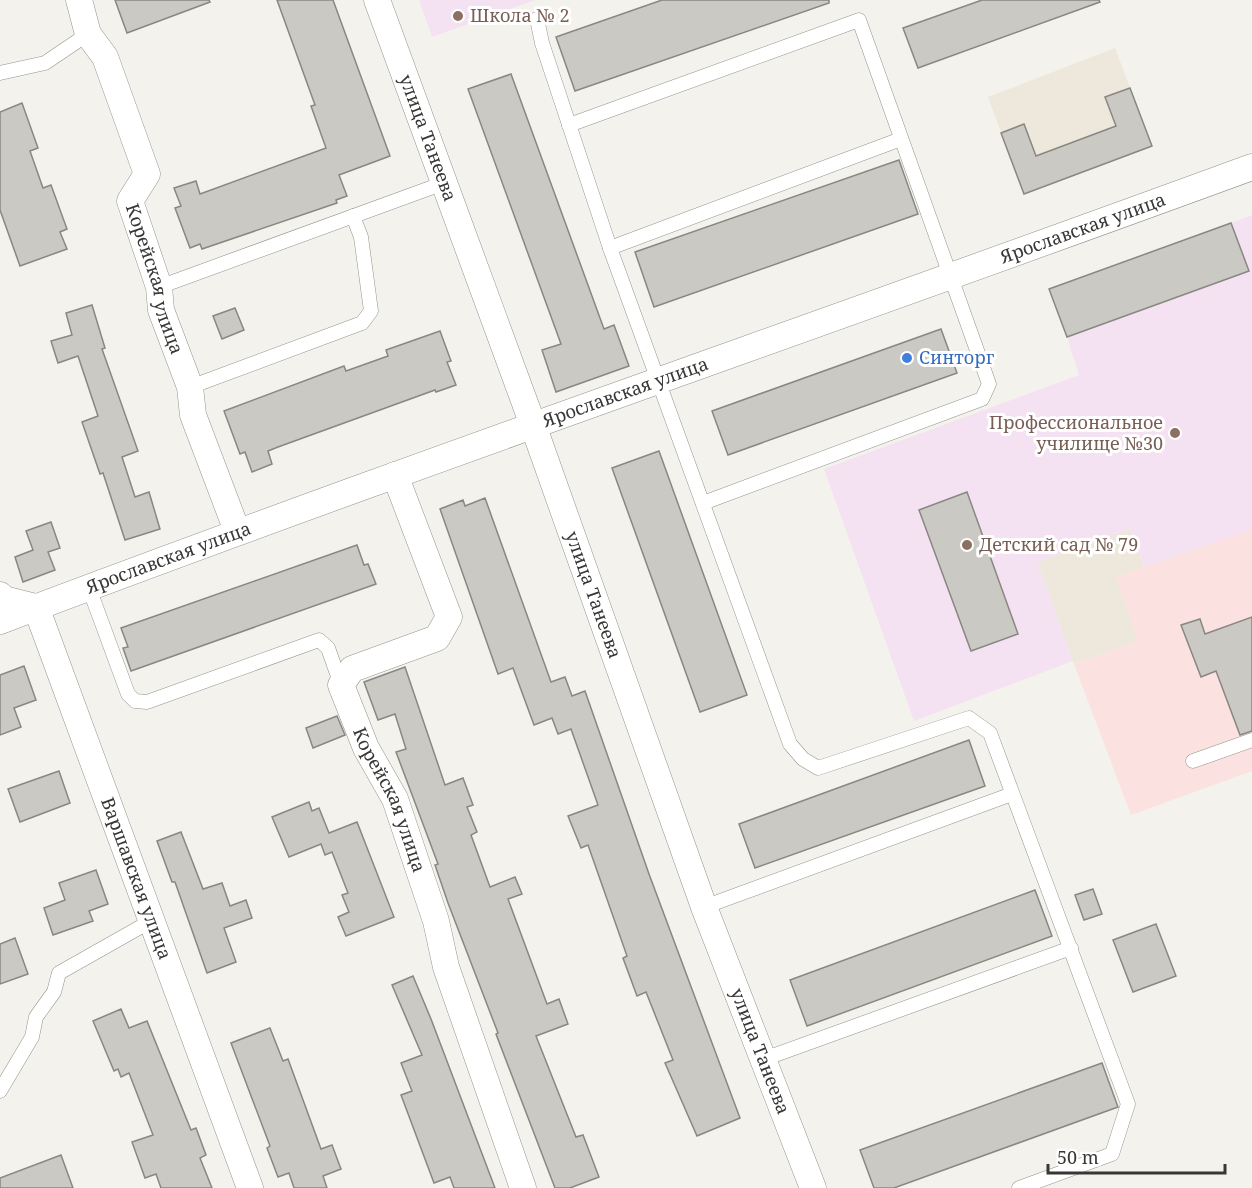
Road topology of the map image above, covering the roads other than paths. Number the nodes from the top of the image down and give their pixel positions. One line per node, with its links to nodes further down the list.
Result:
1 (79, 0): 4 (street, Корейская улица)
2 (377, 0): 9 (street, улица Танеева)
3 (537, 19): 6 (lane)
4 (88, 34): 5 (lane); 13 (street, Корейская улица)
5 (0, 73)
6 (568, 126): 7 (lane); 11 (lane)
7 (901, 139): 11 (lane); 12 (lane)
8 (1252, 167): 12 (street, Ярославская улица)
9 (444, 183): 10 (lane); 16 (street, улица Танеева)
10 (353, 216): 13 (lane); 15 (lane)
11 (610, 248): 14 (lane)
12 (952, 277): 14 (street, Ярославская улица); 18 (lane)
13 (159, 287): 15 (street, Корейская улица)
14 (658, 380): 16 (street, Ярославская улица); 18 (lane)
15 (190, 387): 19 (street, Корейская улица)
16 (533, 425): 17 (street, Ярославская улица); 28 (street, улица Танеева)
17 (395, 475): 19 (street, Ярославская улица); 24 (street)
18 (703, 503): 27 (lane)
19 (237, 531): 20 (street, Ярославская улица)
20 (89, 588): 22 (street, Ярославская улица); 24 (lane)
21 (0, 595): 22 (street)
22 (36, 607): 23 (street, Ярославская улица); 29 (street, Варшавская улица)
23 (0, 621)
24 (341, 685): 34 (street, Корейская улица)
25 (1252, 740): 26 (lane)
26 (1193, 761)
27 (1012, 794): 28 (lane); 30 (lane)
28 (704, 907): 31 (street, улица Танеева)
29 (151, 921): 32 (lane); 33 (street, Варшавская улица)
30 (1071, 948): 31 (lane); 36 (lane)
31 (764, 1059): 35 (street, улица Танеева)
32 (0, 1091)
33 (250, 1188)
34 (524, 1188)
35 (813, 1188)
36 (1019, 1188)

